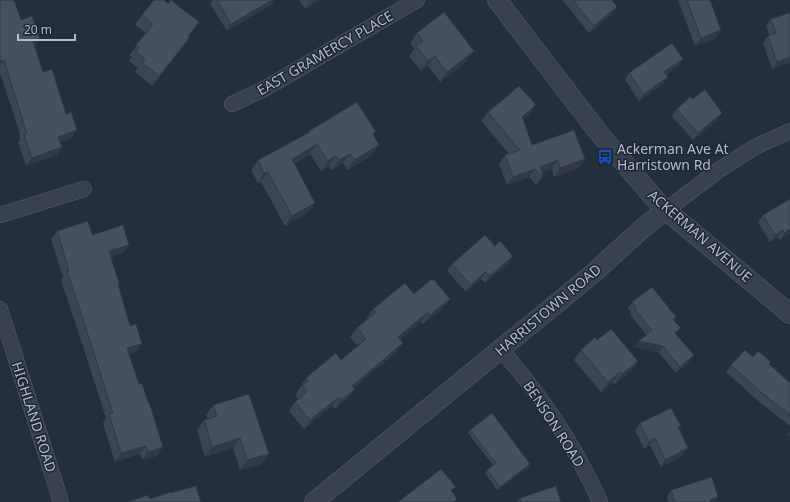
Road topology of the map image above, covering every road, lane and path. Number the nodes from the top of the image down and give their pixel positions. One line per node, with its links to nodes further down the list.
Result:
1 (417, 0): 3 (street, EAST GRAMERCY PLACE)
2 (498, 0): 6 (street, ACKERMAN AVENUE)
3 (232, 104)
4 (790, 131): 6 (street, HARRISTOWN ROAD)
5 (84, 188): 7 (street)
6 (666, 210): 9 (street, ACKERMAN AVENUE); 10 (street, HARRISTOWN ROAD)
7 (0, 215)
8 (0, 309): 11 (street, HIGHLAND ROAD)
9 (790, 314)
10 (501, 349): 12 (street, HARRISTOWN ROAD); 13 (street, BENSON ROAD)
11 (61, 502)
12 (314, 502)
13 (600, 502)

